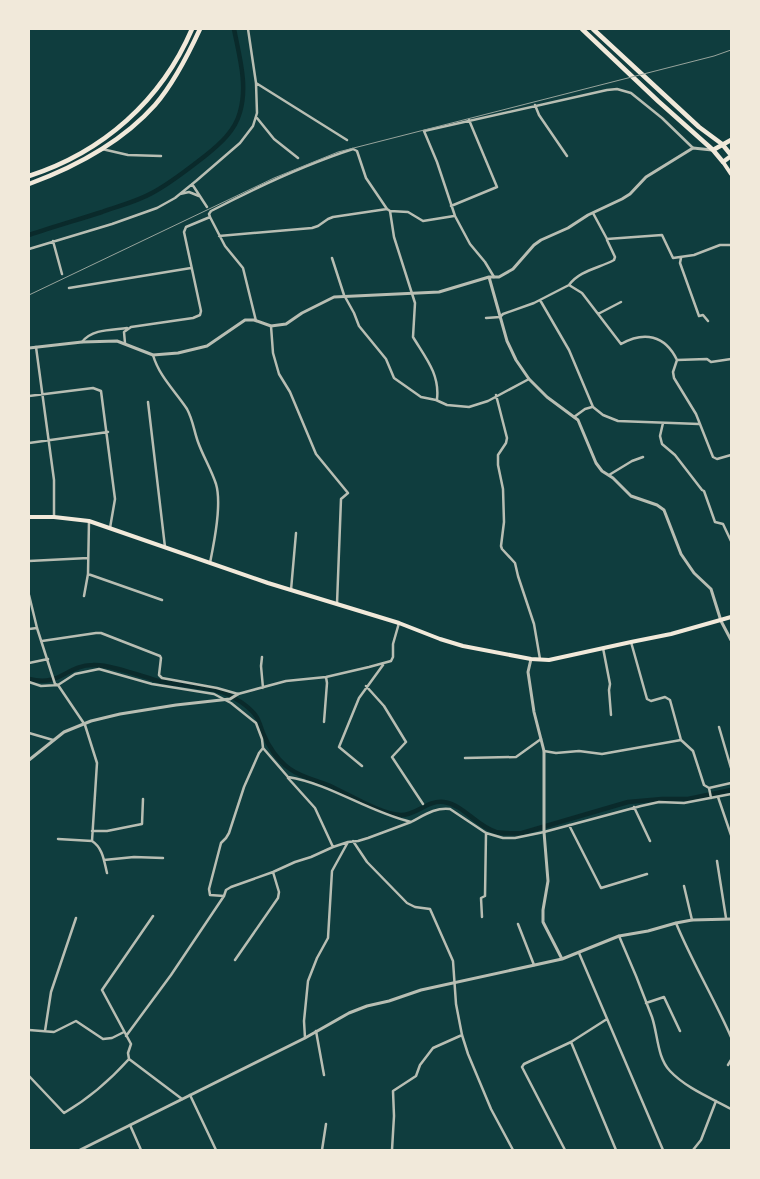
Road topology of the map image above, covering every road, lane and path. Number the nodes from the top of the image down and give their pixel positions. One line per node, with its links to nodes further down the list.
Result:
1 (192, 29): 22 (main road)
2 (200, 29): 13 (main road)
3 (248, 29): 6 (street)
4 (582, 29): 15 (main road)
5 (593, 29): 12 (main road)
6 (256, 83): 8 (street); 10 (street)
7 (535, 105): 9 (street); 14 (street); 17 (street)
8 (256, 117): 19 (street); 24 (street)
9 (468, 120): 27 (street); 27 (street)
10 (347, 140)
11 (731, 140): 12 (main road)
12 (722, 144): 15 (main road); 18 (main road)
13 (101, 148): 16 (street); 23 (main road)
14 (693, 148): 15 (street); 30 (street)
15 (713, 150): 20 (main road)
16 (161, 156)
17 (567, 156)
18 (731, 156): 20 (main road)
19 (298, 158)
20 (723, 162): 21 (main road)
21 (731, 174)
22 (29, 176)
23 (29, 184)
24 (192, 184): 25 (street); 26 (street)
25 (179, 194): 26 (street); 35 (street)
26 (200, 197): 28 (street)
27 (451, 206): 31 (street)
28 (207, 208)
29 (388, 210): 31 (street); 32 (street); 33 (street); 45 (street)
30 (594, 213): 34 (street); 42 (street)
31 (455, 216): 42 (street)
32 (210, 217): 33 (street); 40 (street)
33 (219, 236): 52 (street)
34 (607, 239): 39 (street); 43 (street)
35 (53, 241): 37 (street); 41 (street)
36 (731, 245): 39 (street)
37 (29, 249)
38 (332, 258): 46 (street)
39 (681, 258): 53 (street)
40 (191, 268): 44 (street); 55 (street)
41 (62, 274)
42 (491, 277): 45 (street); 50 (street)
43 (569, 285): 47 (street); 49 (street)
44 (69, 288)
45 (413, 294): 46 (street); 67 (street)
46 (344, 295): 54 (street); 67 (street)
47 (540, 300): 50 (street); 69 (street)
48 (621, 302): 49 (street)
49 (598, 314): 61 (street)
50 (500, 317): 51 (street); 63 (street)
51 (486, 318)
52 (256, 320): 54 (street); 60 (street)
53 (708, 321)
54 (271, 326): 94 (street)
55 (130, 327): 56 (street); 57 (street)
56 (82, 342): 57 (street); 58 (street)
57 (125, 343): 60 (street)
58 (36, 347): 59 (street); 64 (street)
59 (29, 348)
60 (153, 355): 88 (street)
61 (677, 360): 62 (street); 72 (street)
62 (731, 360)
63 (529, 379): 65 (street); 70 (street)
64 (42, 395): 66 (street); 73 (street); 74 (street)
65 (496, 395): 67 (street); 107 (street)
66 (29, 396)
67 (436, 400)
68 (148, 402): 85 (street)
69 (593, 407): 70 (street); 71 (street)
70 (574, 418): 78 (street)
71 (663, 423): 72 (street); 84 (street)
72 (699, 424): 76 (street)
73 (108, 432): 74 (street); 82 (street)
74 (48, 440): 75 (street); 80 (street)
75 (29, 443)
76 (731, 455)
77 (643, 457): 78 (street)
78 (608, 475): 96 (street)
79 (29, 517): 80 (main road)
80 (54, 517): 81 (main road)
81 (89, 521): 82 (main road); 86 (street)
82 (110, 528): 85 (main road)
83 (296, 533): 90 (street)
84 (731, 541)
85 (166, 548): 88 (main road)
86 (88, 558): 87 (street); 89 (street)
87 (29, 561)
88 (210, 563): 90 (main road)
89 (88, 574): 92 (street); 93 (street)
90 (290, 590): 94 (main road)
91 (29, 595): 98 (street)
92 (84, 596)
93 (162, 600)
94 (337, 604): 97 (main road)
95 (731, 617): 96 (main road)
96 (721, 621): 100 (street); 102 (main road)
97 (399, 624): 106 (main road); 109 (street)
98 (37, 628): 99 (street); 101 (street)
99 (29, 630)
100 (731, 640)
101 (42, 641): 105 (street); 115 (street)
102 (631, 642): 103 (main road); 124 (street)
103 (603, 648): 107 (main road); 117 (street)
104 (262, 657): 114 (street)
105 (48, 659): 108 (street); 112 (street)
106 (531, 659): 107 (main road); 122 (street)
107 (540, 660)
108 (29, 663)
109 (382, 664): 110 (street); 113 (street)
110 (326, 677): 114 (street); 118 (street)
111 (29, 682): 112 (street)
112 (57, 684): 116 (street); 119 (street)
113 (366, 686): 129 (street); 138 (street)
114 (263, 688): 115 (street)
115 (238, 694): 116 (street)
116 (225, 700): 119 (street); 125 (street)
117 (611, 715)
118 (324, 722)
119 (84, 725): 123 (street); 143 (street)
120 (719, 726): 130 (street)
121 (29, 734): 123 (street)
122 (541, 739): 126 (street); 127 (street)
123 (53, 740): 128 (street)
124 (681, 740): 126 (street); 133 (street)
125 (263, 748): 131 (street); 159 (street)
126 (544, 751): 142 (street)
127 (465, 758)
128 (29, 760)
129 (362, 766)
130 (731, 768)
131 (288, 777): 140 (street); 151 (street)
132 (731, 783): 133 (street)
133 (709, 788): 136 (street)
134 (731, 794): 135 (street)
135 (718, 797): 136 (street); 145 (street)
136 (711, 798): 139 (street)
137 (143, 799): 143 (street)
138 (424, 804)
139 (634, 807): 141 (street); 147 (street)
140 (411, 822): 144 (street); 149 (street)
141 (569, 825): 142 (street); 157 (street)
142 (544, 830): 144 (street); 170 (street)
143 (92, 831): 148 (street)
144 (486, 833): 161 (street)
145 (731, 835)
146 (58, 839): 148 (street)
147 (650, 840)
148 (92, 841): 153 (street)
149 (353, 841): 150 (street); 173 (street)
150 (348, 842): 151 (street); 184 (street)
151 (333, 847): 155 (street)
152 (163, 858): 153 (street)
153 (104, 860): 156 (street)
154 (717, 861): 163 (street)
155 (273, 872): 159 (street); 171 (street)
156 (107, 873)
157 (646, 874)
158 (684, 886): 165 (street)
159 (224, 896): 182 (street)
160 (153, 916): 180 (street)
161 (482, 917)
162 (76, 918): 178 (street)
163 (726, 918): 164 (street); 165 (street)
164 (731, 919)
165 (692, 920): 166 (street)
166 (676, 923): 168 (street); 183 (street)
167 (518, 924): 172 (street)
168 (619, 936): 169 (street); 174 (street)
169 (580, 953): 170 (street); 175 (street)
170 (562, 959): 172 (street)
171 (235, 960)
172 (534, 965): 173 (street)
173 (454, 982): 179 (street); 181 (street)
174 (646, 1003): 176 (street); 193 (street)
175 (607, 1019): 185 (street); 205 (street)
176 (680, 1030)
177 (29, 1031): 178 (street)
178 (45, 1031): 180 (street)
179 (316, 1031): 184 (street); 189 (street)
180 (124, 1032): 182 (street)
181 (462, 1035): 201 (street); 202 (street)
182 (126, 1036): 186 (street)
183 (731, 1037)
184 (305, 1038): 191 (street)
185 (571, 1042): 203 (street); 204 (street)
186 (129, 1059): 190 (street); 192 (street)
187 (731, 1060): 188 (street)
188 (728, 1065)
189 (324, 1075)
190 (29, 1076)
191 (190, 1095): 192 (street); 199 (street)
192 (182, 1099): 196 (street)
193 (716, 1101): 194 (street); 206 (street)
194 (731, 1109)
195 (326, 1124): 200 (street)
196 (130, 1125): 197 (street); 198 (street)
197 (80, 1150)
198 (141, 1150)
199 (216, 1150)
200 (322, 1150)
201 (392, 1150)
202 (513, 1150)
203 (566, 1150)
204 (616, 1150)
205 (663, 1150)
206 (693, 1150)

